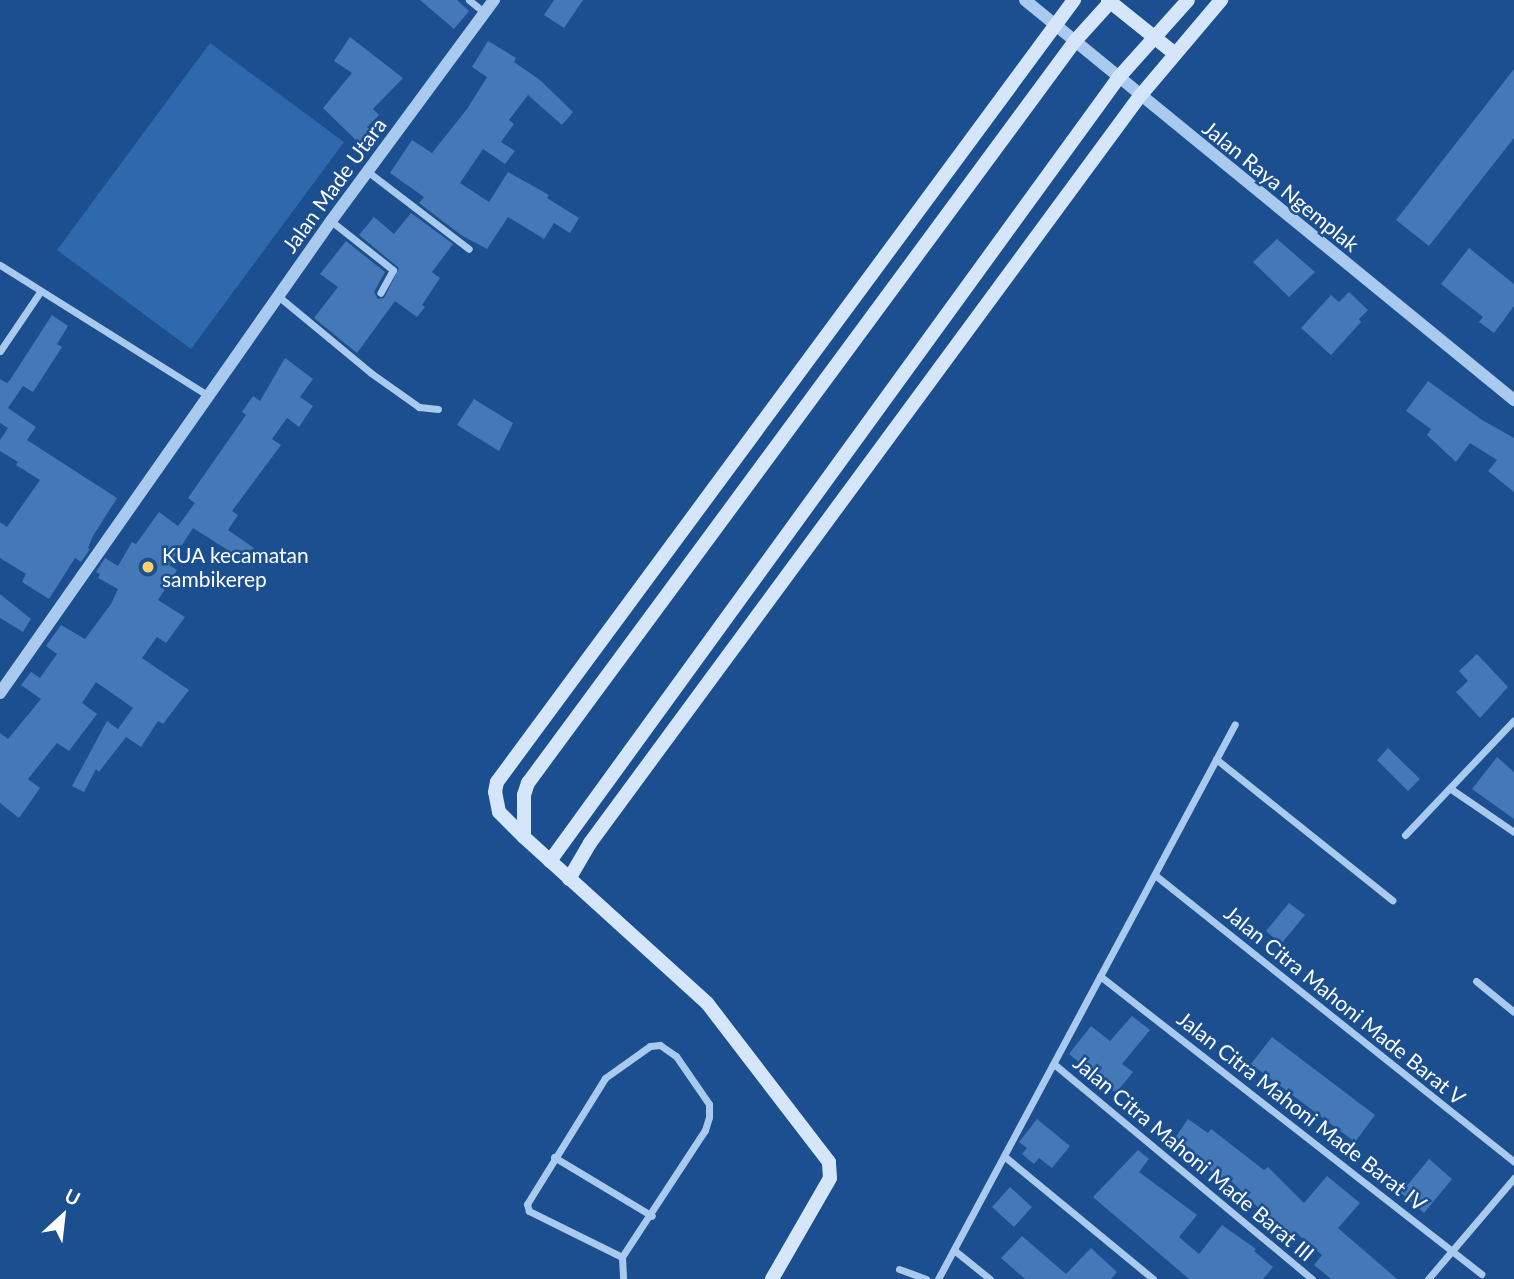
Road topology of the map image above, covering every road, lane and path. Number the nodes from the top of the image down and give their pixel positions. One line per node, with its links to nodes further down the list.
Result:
1 (469, 0): 8 (street)
2 (494, 0): 8 (street, Jalan Made Utara)
3 (1025, 0): 9 (street, Jalan Raya Ngemplak)
4 (1074, 0): 9 (main road)
5 (1188, 0): 10 (main road)
6 (1221, 0): 12 (main road)
7 (1110, 1): 10 (main road); 11 (main road)
8 (485, 13): 15 (street, Jalan Made Utara)
9 (1054, 24): 11 (street, Jalan Raya Ngemplak); 33 (main road)
10 (1153, 37): 12 (main road); 13 (main road)
11 (1075, 41): 13 (street, Jalan Raya Ngemplak); 33 (main road)
12 (1174, 53): 14 (main road)
13 (1119, 77): 14 (street, Jalan Raya Ngemplak); 34 (main road)
14 (1140, 96): 24 (street, Jalan Raya Ngemplak); 36 (main road)
15 (367, 171): 16 (street, Jalan Made Utara); 17 (street)
16 (331, 221): 20 (street); 21 (street, Jalan Made Utara)
17 (469, 248)
18 (0, 265): 19 (street)
19 (40, 292): 22 (street); 23 (street)
20 (380, 293)
21 (278, 296): 23 (street, Jalan Made Utara); 25 (street)
22 (0, 351)
23 (209, 396): 26 (street, Jalan Made Utara)
24 (1514, 400)
25 (438, 409)
26 (0, 692)
27 (1514, 720): 30 (street)
28 (1235, 724): 29 (street)
29 (1216, 759): 35 (street); 37 (street)
30 (1451, 789): 31 (street); 32 (street)
31 (1514, 832)
32 (1405, 835)
33 (524, 837): 34 (main road)
34 (550, 860): 36 (main road)
35 (1155, 875): 38 (street); 44 (street, Jalan Citra Mahoni Made Barat V)
36 (569, 879): 53 (main road)
37 (1392, 900)
38 (1100, 976): 41 (street); 48 (street, Jalan Citra Mahoni Made Barat IV)
39 (1476, 981): 40 (street)
40 (1514, 1012)
41 (1054, 1064): 42 (street); 58 (street, Jalan Citra Mahoni Made Barat III)
42 (1004, 1156): 47 (street); 57 (street)
43 (554, 1157): 46 (street); 46 (street); 49 (street)
44 (1514, 1162)
45 (1514, 1178): 48 (street)
46 (652, 1216): 49 (street)
47 (954, 1250): 55 (street); 56 (street)
48 (1452, 1251): 51 (street, Jalan Citra Mahoni Made Barat IV); 59 (street)
49 (622, 1257): 52 (street)
50 (899, 1269): 54 (street)
51 (1482, 1274)
52 (623, 1279)
53 (772, 1279)
54 (926, 1279)
55 (938, 1279)
56 (989, 1279)
57 (1153, 1279)
58 (1312, 1279)
59 (1428, 1279)

